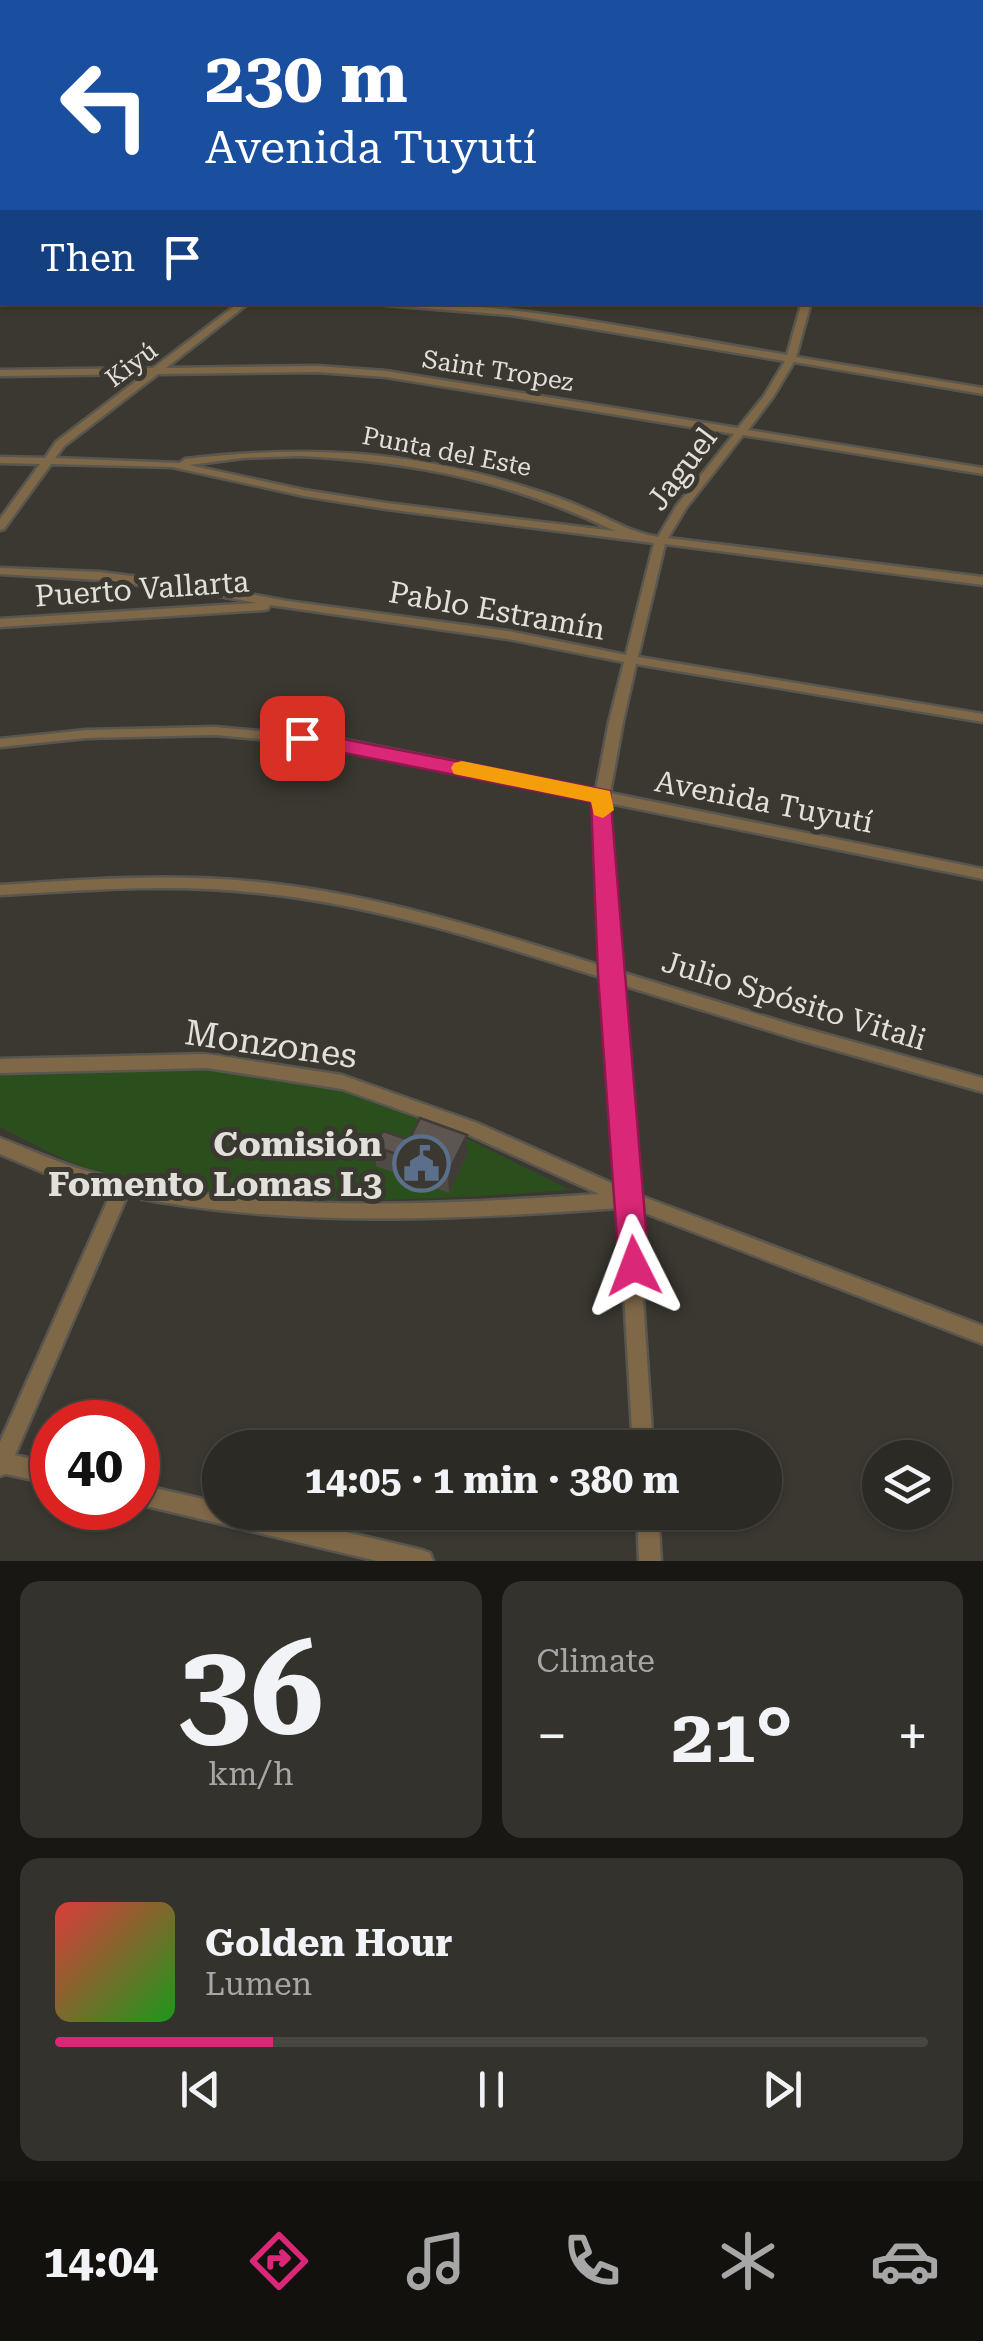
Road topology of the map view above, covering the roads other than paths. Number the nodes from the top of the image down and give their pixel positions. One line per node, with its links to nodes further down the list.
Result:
1 (242, 305): 5 (street, Kiyú)
2 (424, 305): 4 (street)
3 (806, 305): 4 (street, Jaguel)
4 (790, 361): 7 (street); 8 (street, Jaguel)
5 (154, 371): 6 (street, Saint Tropez); 8 (street, Saint Tropez); 10 (street, Kiyú)
6 (0, 373)
7 (983, 391)
8 (740, 433): 12 (street, Saint Tropez); 15 (street, Jaguel)
9 (0, 460): 10 (street, Punta del Este)
10 (46, 462): 11 (street, Punta del Este); 13 (street, Kiyú)
11 (172, 464): 14 (street, Punta del Este); 14 (street, Punta del Este)
12 (983, 472)
13 (0, 527)
14 (644, 541): 15 (street, Punta del Este)
15 (660, 542): 17 (street, Punta del Este); 20 (street, Jaguel)
16 (0, 570): 18 (street, Pablo Estramín)
17 (983, 581)
18 (287, 605): 19 (street, Puerto Vallarta); 20 (street, Pablo Estramín)
19 (0, 623)
20 (632, 660): 21 (street, Pablo Estramín); 23 (street, Jaguel)
21 (983, 718)
22 (0, 742): 23 (street, Avenida Tuyutí)
23 (602, 797): 24 (street, Avenida Tuyutí); 26 (street, Jaguel)
24 (983, 874)
25 (0, 890): 26 (street, Julio Spósito Vitali)
26 (611, 975): 28 (street, Julio Spósito Vitali); 31 (street, Jaguel)
27 (0, 1066): 31 (street, Monzones)
28 (983, 1084)
29 (0, 1146): 30 (street, Monzones)
30 (121, 1190): 31 (street, Monzones); 34 (street)
31 (630, 1200): 32 (street, Monzones); 33 (street, Jaguel)
32 (983, 1335)
33 (643, 1430)
34 (1, 1464): 35 (street)
35 (30, 1470)
36 (160, 1499): 38 (street)
37 (648, 1530): 39 (street)
38 (422, 1561)
39 (650, 1561)

